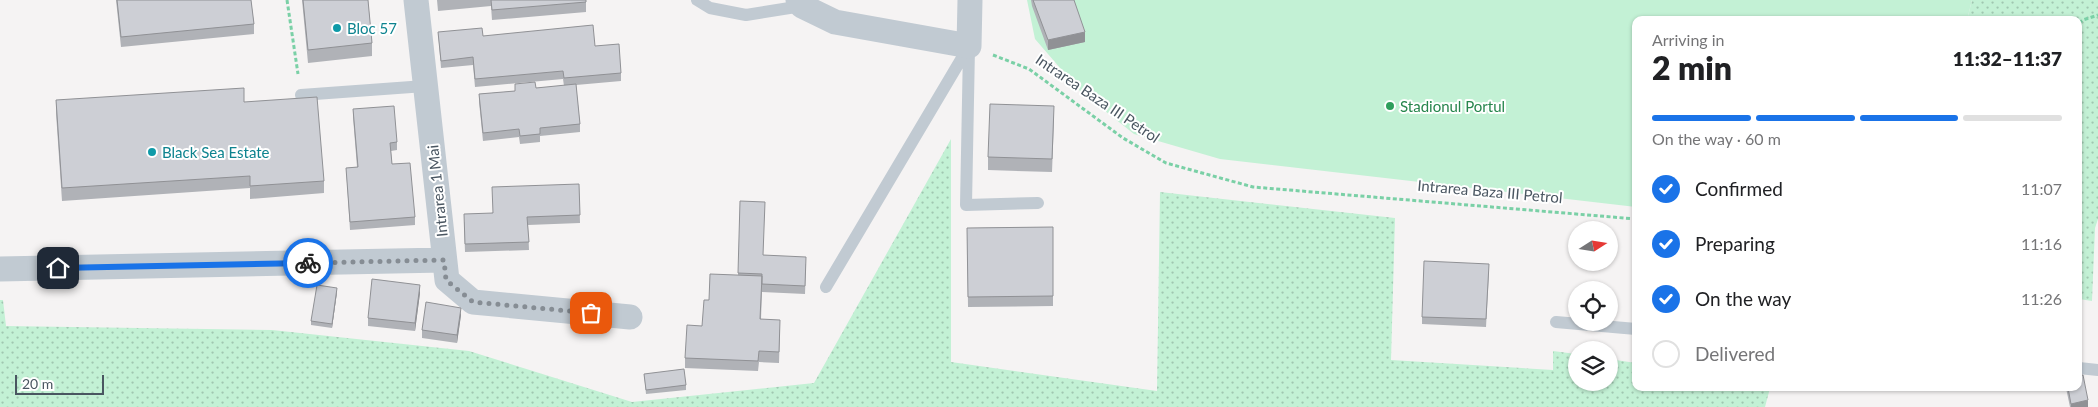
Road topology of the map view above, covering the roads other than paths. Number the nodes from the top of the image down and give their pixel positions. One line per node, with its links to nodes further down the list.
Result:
1 (416, 0): 6 (street, Intrarea 1 Mai)
2 (697, 0): 4 (lane)
3 (970, 0): 5 (street)
4 (800, 3): 5 (street)
5 (969, 46): 8 (lane); 11 (lane)
6 (425, 86): 7 (lane); 9 (street, Intrarea 1 Mai)
7 (301, 95)
8 (1038, 203)
9 (444, 260): 10 (street); 12 (street, Intrarea 1 Mai)
10 (0, 269)
11 (826, 287)
12 (630, 317)
13 (1556, 322): 14 (lane)
14 (1632, 329)
15 (2082, 368): 16 (lane)
16 (2098, 370)

